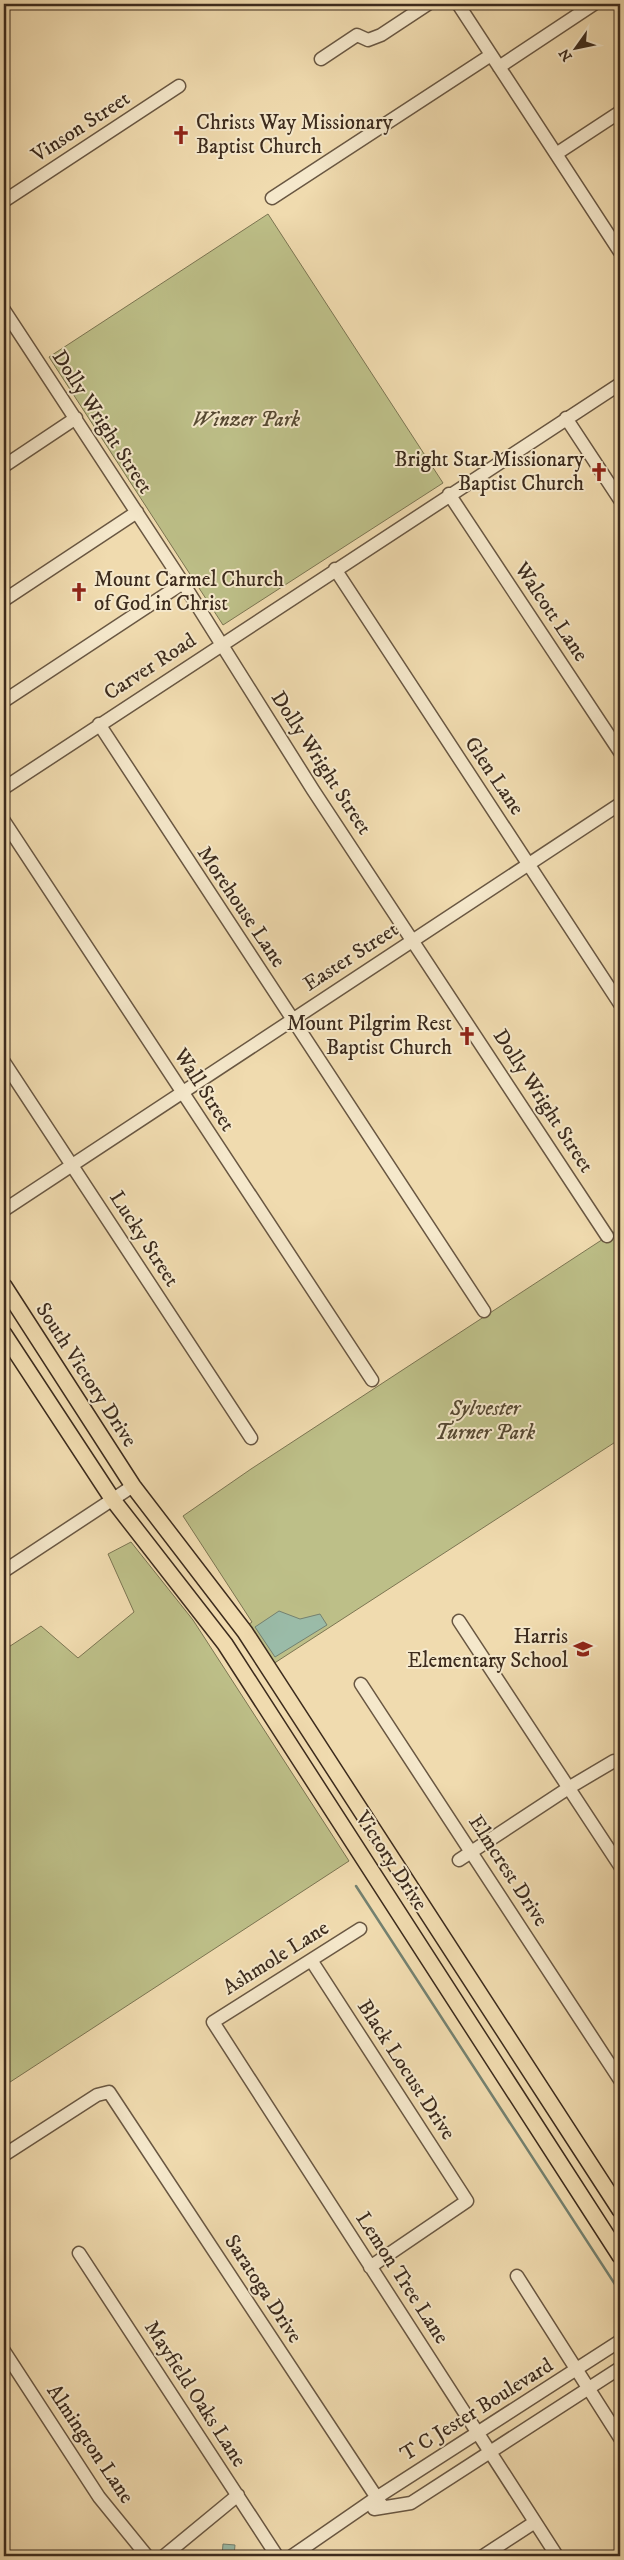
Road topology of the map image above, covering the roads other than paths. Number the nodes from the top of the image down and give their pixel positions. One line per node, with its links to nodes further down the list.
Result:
1 (428, 4): 5 (street)
2 (458, 4): 4 (street)
3 (594, 4): 6 (street)
4 (491, 55): 6 (street); 10 (street)
5 (320, 59)
6 (500, 67): 9 (street)
7 (179, 86): 11 (street, Vinson Street)
8 (620, 112): 9 (street)
9 (556, 154): 12 (street)
10 (272, 198)
11 (4, 201)
12 (620, 252)
13 (4, 310): 15 (street, Dolly Wright Street)
14 (620, 384): 16 (street, Carver Road)
15 (76, 418): 17 (street); 20 (street, Dolly Wright Street)
16 (566, 418): 18 (street, Carver Road); 19 (street)
17 (4, 466)
18 (449, 494): 21 (street, Carver Road); 27 (street, Walcott Lane)
19 (620, 500)
20 (137, 512): 22 (street, Dolly Wright Street); 23 (street)
21 (336, 569): 24 (street, Carver Road); 31 (street, Glen Lane)
22 (183, 583): 24 (street, Dolly Wright Street); 25 (street)
23 (4, 600)
24 (222, 644): 26 (street, Carver Road); 32 (street, Dolly Wright Street)
25 (4, 701)
26 (99, 724): 28 (street, Carver Road); 34 (street, Morehouse Lane)
27 (620, 752)
28 (4, 788)
29 (620, 804): 31 (street, Easter Street)
30 (4, 821): 36 (street, Wall Street)
31 (528, 863): 32 (street, Easter Street); 33 (street, Glen Lane)
32 (413, 940): 34 (street, Easter Street); 39 (street, Dolly Wright Street)
33 (620, 1004)
34 (293, 1019): 36 (street, Easter Street); 41 (street, Morehouse Lane)
35 (4, 1062): 37 (street, Lucky Street)
36 (182, 1093): 37 (street, Easter Street); 43 (street, Wall Street)
37 (72, 1164): 38 (street, Easter Street); 44 (street, Lucky Street)
38 (4, 1210)
39 (607, 1236)
40 (4, 1286): 45 (main road, South Victory Drive)
41 (484, 1311)
42 (4, 1334): 46 (main road)
43 (372, 1380)
44 (251, 1438)
45 (133, 1486): 46 (street); 49 (main road, Victory Drive)
46 (112, 1500): 47 (street); 51 (main road, Victory Drive)
47 (4, 1571)
48 (459, 1621): 53 (street)
49 (277, 1682): 51 (main road); 57 (main road, Victory Drive)
50 (361, 1684): 54 (street, Elmcrest Drive)
51 (258, 1695): 58 (main road, Victory Drive)
52 (614, 1761): 53 (street)
53 (570, 1787): 54 (street); 56 (street)
54 (472, 1851): 55 (street); 62 (street, Elmcrest Drive)
55 (459, 1860)
56 (620, 1866)
57 (413, 1890): 58 (main road); 63 (main road, Victory Drive)
58 (393, 1903): 64 (main road, Victory Drive)
59 (360, 1929): 60 (street, Ashmole Lane)
60 (311, 1960): 61 (street, Ashmole Lane); 69 (street, Black Locust Drive)
61 (213, 2022): 69 (street, Lemon Tree Lane)
62 (620, 2080)
63 (548, 2098): 64 (main road); 66 (main road, Victory Drive)
64 (528, 2111): 68 (main road, Victory Drive)
65 (4, 2155): 80 (street, Saratoga Drive)
66 (620, 2210)
67 (79, 2253): 79 (street, Mayfield Oaks Lane)
68 (620, 2256)
69 (370, 2267): 76 (street, Lemon Tree Lane)
70 (517, 2276): 74 (street)
71 (619, 2342): 74 (street, T C Jester Boulevard)
72 (4, 2351): 82 (street, Almington Lane)
73 (620, 2368): 75 (street, T C Jester Boulevard)
74 (576, 2371): 75 (street); 76 (street, T C Jester Boulevard)
75 (588, 2388): 77 (street); 78 (street, T C Jester Boulevard)
76 (478, 2433): 78 (street, Lemon Tree Lane); 80 (street, T C Jester Boulevard)
77 (620, 2438)
78 (490, 2451): 80 (street, T C Jester Boulevard); 81 (street, Lemon Tree Lane)
79 (238, 2495): 83 (street); 84 (street, Mayfield Oaks Lane)
80 (379, 2503): 85 (street, T C Jester Boulevard)
81 (535, 2522): 86 (street); 87 (street, Lemon Tree Lane)
82 (147, 2556)
83 (164, 2556)
84 (277, 2556)
85 (292, 2556)
86 (483, 2556)
87 (557, 2556)

